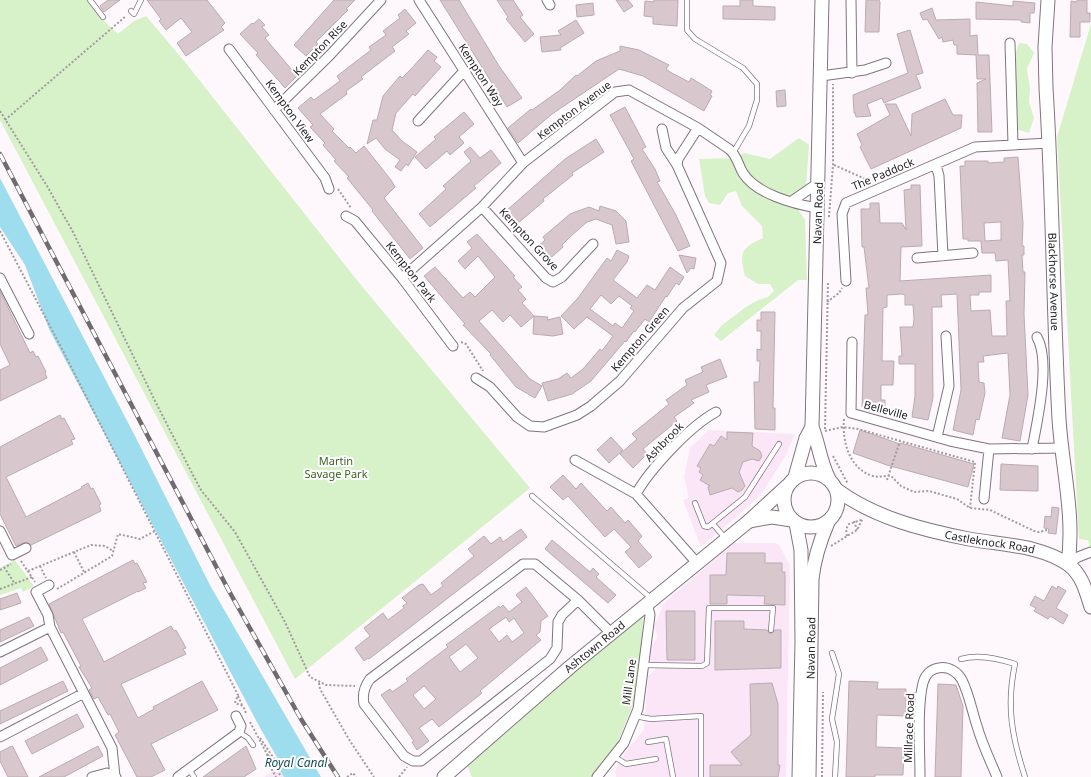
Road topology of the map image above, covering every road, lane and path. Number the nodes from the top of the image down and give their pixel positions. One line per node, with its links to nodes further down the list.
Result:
1 (90, 0): 10 (lane)
2 (141, 0): 9 (lane)
3 (381, 0): 17 (street, Kempton Rise)
4 (418, 0): 14 (street, Kempton Way)
5 (687, 0): 25 (lane)
6 (822, 0): 16 (main road, Navan Road)
7 (850, 0): 15 (street)
8 (1048, 0): 23 (main road, Blackhorse Avenue)
9 (131, 11): 19 (path)
10 (103, 17)
11 (1010, 43): 24 (street)
12 (229, 49): 17 (street, Kempton View)
13 (886, 63): 15 (street)
14 (464, 71): 20 (street); 26 (street, Kempton Way)
15 (852, 73): 16 (street)
16 (826, 75): 28 (path); 31 (main road, Navan Road)
17 (274, 110): 30 (street, Kempton View)
18 (0, 111): 19 (path)
19 (5, 120): 123 (path)
20 (418, 121)
21 (698, 128): 25 (street, Kempton Avenue); 26 (street, Kempton Avenue); 27 (street)
22 (662, 129): 27 (street, Kempton Green)
23 (1050, 143): 24 (street, The Paddock); 68 (main road, Blackhorse Avenue)
24 (1013, 144): 29 (street, The Paddock)
25 (733, 153): 34 (street, Kempton Avenue)
26 (523, 163): 35 (street, Kempton Avenue)
27 (677, 165): 58 (street, Kempton Green)
28 (833, 165): 32 (path); 38 (path)
29 (936, 165): 32 (street, The Paddock); 43 (street)
30 (325, 178): 33 (street, Kempton View); 39 (path)
31 (818, 183): 34 (street); 36 (main road, Navan Road)
32 (878, 188): 48 (street, The Paddock)
33 (329, 189)
34 (792, 201): 36 (street, Kempton Avenue)
35 (482, 208): 41 (street, Kempton Grove); 46 (street, Kempton Avenue)
36 (817, 208): 50 (main road, Navan Road)
37 (346, 216): 39 (street, Kempton Park)
38 (829, 219)
39 (355, 221): 46 (street, Kempton Park)
40 (0, 231): 93 (path)
41 (592, 244)
42 (973, 253): 43 (street)
43 (943, 256): 44 (street)
44 (917, 258)
45 (0, 278): 51 (street)
46 (402, 278): 52 (street, Kempton Park)
47 (828, 279): 49 (path)
48 (846, 281): 49 (path)
49 (828, 302): 50 (path); 63 (path)
50 (815, 307): 61 (main road, Navan Road)
51 (29, 334)
52 (445, 335): 56 (street, Kempton Park); 58 (path)
53 (946, 336): 65 (street)
54 (1037, 337): 70 (street)
55 (852, 342): 60 (street, Belleville)
56 (453, 346)
57 (476, 378): 58 (street, Kempton Green)
58 (490, 386)
59 (716, 412): 79 (street, Ashbrook)
60 (851, 413): 62 (path); 65 (street, Belleville)
61 (812, 427): 74 (main road, Navan Road); 76 (main road, Navan Road)
62 (843, 427): 63 (path); 66 (path); 73 (path)
63 (825, 431): 64 (path)
64 (826, 436)
65 (937, 436): 69 (street, Belleville)
66 (900, 441): 73 (path); 83 (path)
67 (779, 444): 89 (lane)
68 (1063, 448): 70 (street, Belleville); 103 (main road, Blackhorse Avenue)
69 (988, 449): 70 (street, Belleville); 81 (street)
70 (1032, 449)
71 (832, 454): 77 (path)
72 (575, 460): 79 (street)
73 (889, 475): 75 (path); 83 (path)
74 (829, 479): 76 (main road); 78 (main road)
75 (887, 480)
76 (791, 482): 86 (main road, Ashtown Road); 87 (main road)
77 (851, 488)
78 (837, 490): 84 (main road); 85 (main road, Castleknock Road)
79 (636, 494): 102 (street)
80 (532, 496): 114 (lane)
81 (984, 500)
82 (695, 503): 89 (lane)
83 (970, 508): 91 (path)
84 (832, 516): 85 (main road, Castleknock Road); 87 (main road); 159 (main road, Navan Road)
85 (862, 516): 88 (path); 90 (path); 103 (main road, Castleknock Road)
86 (749, 521): 87 (main road, Ashtown Road); 95 (main road, Ashtown Road)
87 (794, 521): 158 (main road, Navan Road)
88 (854, 521): 90 (path); 94 (path)
89 (713, 524): 95 (lane)
90 (857, 530): 94 (path)
91 (1047, 530)
92 (0, 531): 101 (street)
93 (155, 531): 98 (path); 127 (path)
94 (847, 536): 97 (path)
95 (726, 539): 102 (main road, Ashtown Road)
96 (26, 548): 101 (street)
97 (829, 548)
98 (113, 551): 99 (path); 107 (path)
99 (74, 552): 104 (path); 107 (path)
100 (1091, 552): 103 (street)
101 (16, 553): 106 (path)
102 (697, 563): 114 (main road, Ashtown Road)
103 (1068, 564): 115 (main road, Castleknock Road)
104 (40, 566): 106 (path); 110 (path)
105 (4, 567): 109 (path)
106 (28, 571): 108 (path)
107 (84, 572): 110 (path)
108 (32, 578): 109 (path); 112 (path)
109 (16, 584): 111 (path)
110 (49, 585): 112 (street)
111 (0, 589)
112 (40, 590): 116 (street)
113 (578, 600): 118 (street); 125 (street); 125 (street)
114 (650, 601): 118 (main road, Ashtown Road); 122 (street, Mill Lane)
115 (1091, 607)
116 (50, 627): 119 (street); 126 (street)
117 (771, 630): 122 (lane)
118 (611, 633): 154 (main road, Ashtown Road)
119 (0, 652)
120 (832, 653): 161 (lane)
121 (961, 659): 164 (lane)
122 (644, 665): 133 (street, Mill Lane)
123 (319, 683): 125 (path); 153 (path)
124 (823, 685): 160 (path)
125 (365, 686)
126 (84, 693): 137 (street); 145 (street)
127 (238, 695): 130 (path); 131 (path)
128 (910, 695): 129 (lane)
129 (921, 695): 162 (street, Millrace Road); 163 (street, Millrace Road)
130 (235, 703)
131 (243, 706)
132 (236, 716): 135 (street)
133 (635, 716): 141 (street, Mill Lane); 157 (lane)
134 (254, 728): 136 (path)
135 (239, 732): 139 (lane); 144 (street)
136 (256, 734): 140 (path); 143 (path)
137 (0, 737)
138 (648, 742): 156 (lane)
139 (253, 745)
140 (267, 754): 143 (path); 149 (path)
141 (613, 756): 142 (lane); 155 (street, Mill Lane)
142 (656, 759)
143 (276, 767): 150 (path)
144 (189, 769): 147 (street); 148 (lane)
145 (116, 776): 146 (street)
146 (92, 777)
147 (178, 777)
148 (194, 777)
149 (276, 777)
150 (281, 777)
151 (347, 777): 152 (path)
152 (356, 777)
153 (374, 777)
154 (445, 777)
155 (597, 777)
156 (673, 777)
157 (702, 777)
158 (799, 777)
159 (809, 777)
160 (822, 777)
161 (835, 777)
162 (920, 777)
163 (997, 777)
164 (1025, 777)

